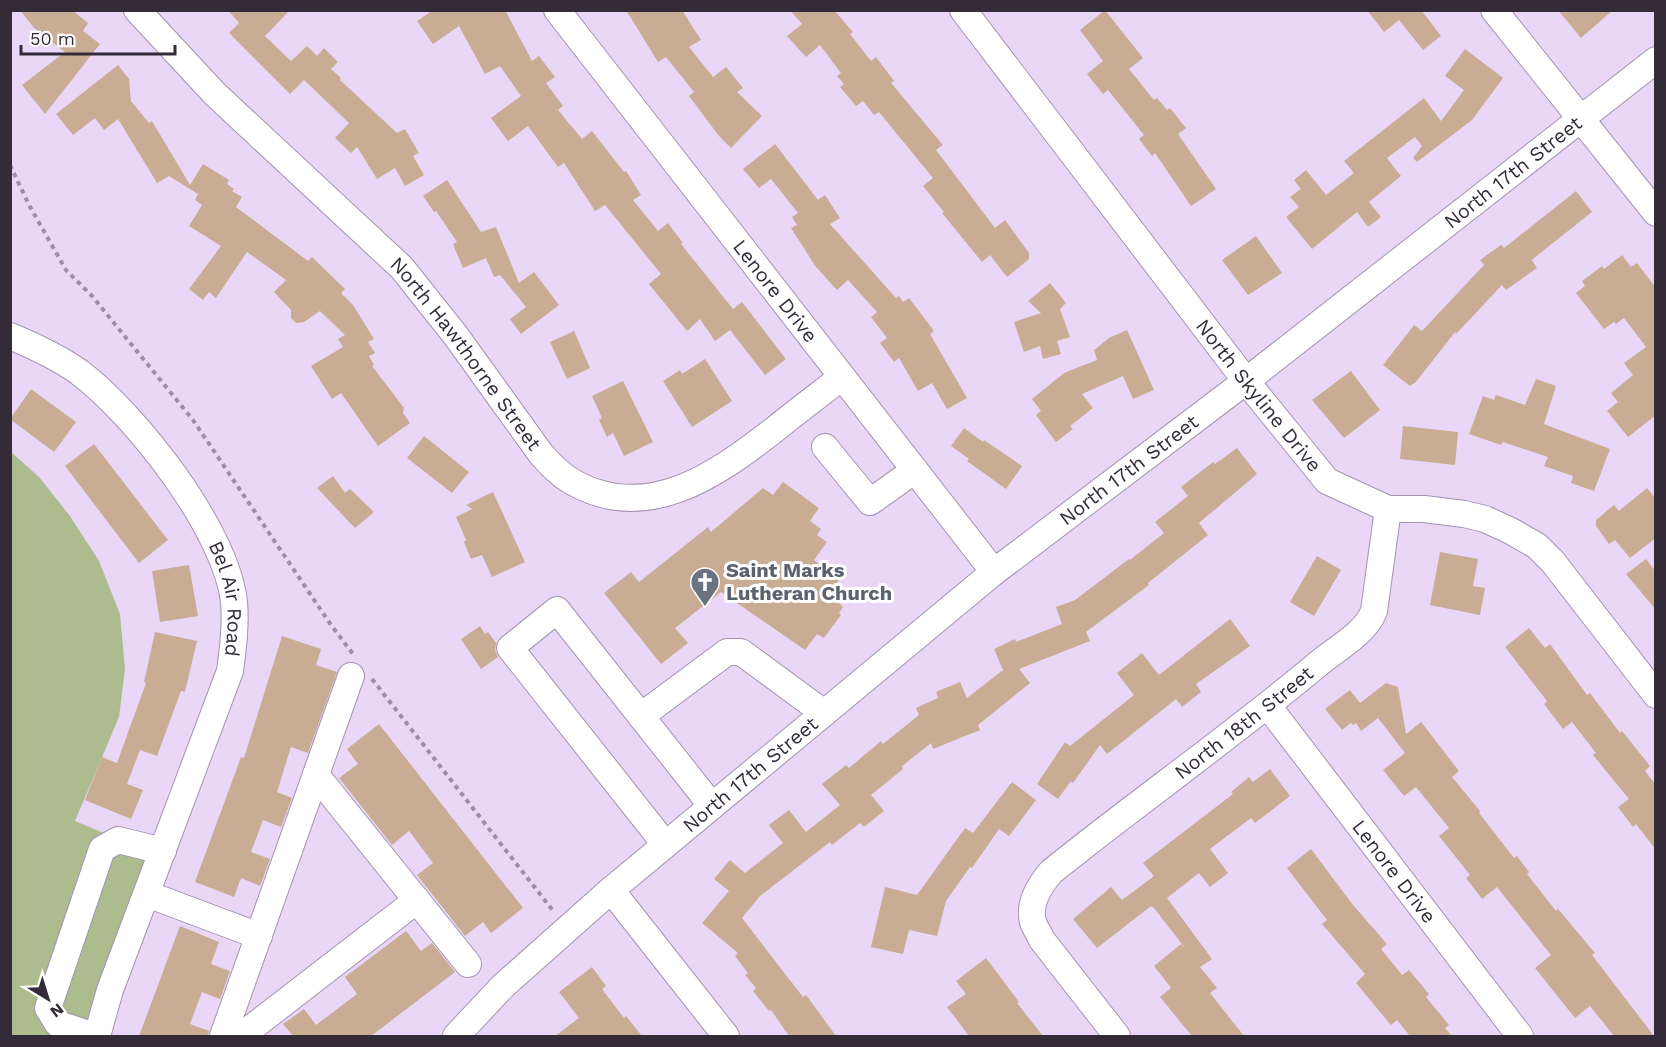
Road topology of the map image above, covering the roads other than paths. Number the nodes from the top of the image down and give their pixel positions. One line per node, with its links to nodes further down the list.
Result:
1 (137, 10): 9 (street, North Hawthorne Street)
2 (557, 10): 9 (street, Lenore Drive)
3 (963, 10): 10 (street, North Skyline Drive)
4 (1494, 10): 6 (street)
5 (1656, 60): 6 (street, North 17th Street)
6 (1580, 119): 7 (street); 10 (street, North 17th Street)
7 (1656, 213)
8 (10, 336): 23 (street, Bel Air Road)
9 (842, 377): 12 (street, Lenore Drive)
10 (1246, 381): 13 (street, North Skyline Drive); 14 (street, North 17th Street)
11 (825, 447): 12 (street)
12 (915, 470): 14 (street, Lenore Drive)
13 (1388, 509): 16 (street, North Skyline Drive); 17 (street, North 18th Street)
14 (994, 572): 18 (street, North 17th Street)
15 (360, 671): 20 (street)
16 (1656, 695)
17 (1268, 706): 34 (street, North 18th Street); 35 (street, Lenore Drive)
18 (824, 712): 19 (street); 21 (street, North 17th Street)
19 (641, 717): 21 (street); 22 (street)
20 (316, 775): 26 (street); 27 (street)
21 (712, 806): 22 (street, North 17th Street)
22 (665, 844): 24 (street, North 17th Street)
23 (163, 851): 25 (street, Bel Air Road); 29 (street)
24 (611, 890): 32 (street, North 17th Street); 33 (street)
25 (147, 894): 27 (street); 29 (street, Bel Air Road)
26 (417, 900): 28 (street); 31 (street)
27 (259, 936): 30 (street)
28 (468, 964)
29 (96, 1036)
30 (223, 1036)
31 (241, 1036)
32 (456, 1036)
33 (726, 1036)
34 (1117, 1036)
35 (1520, 1036)

